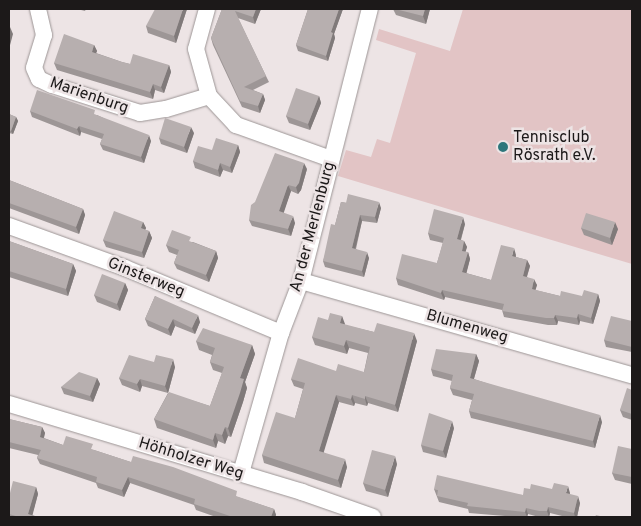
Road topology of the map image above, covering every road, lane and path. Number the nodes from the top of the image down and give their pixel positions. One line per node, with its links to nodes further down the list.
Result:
1 (38, 9): 4 (street, Marienburg)
2 (207, 9): 4 (street)
3 (370, 9): 5 (street, An der Merlenburg)
4 (209, 96): 5 (street)
5 (331, 159): 7 (street, An der Merlenburg)
6 (9, 226): 8 (street, Ginsterweg)
7 (301, 281): 8 (street, An der Merlenburg); 9 (street, Blumenweg)
8 (280, 334): 11 (street, An der Merlenburg)
9 (632, 375)
10 (9, 404): 11 (street, Höhholzer Weg)
11 (241, 473): 12 (street, Höhholzer Weg)
12 (365, 517)

